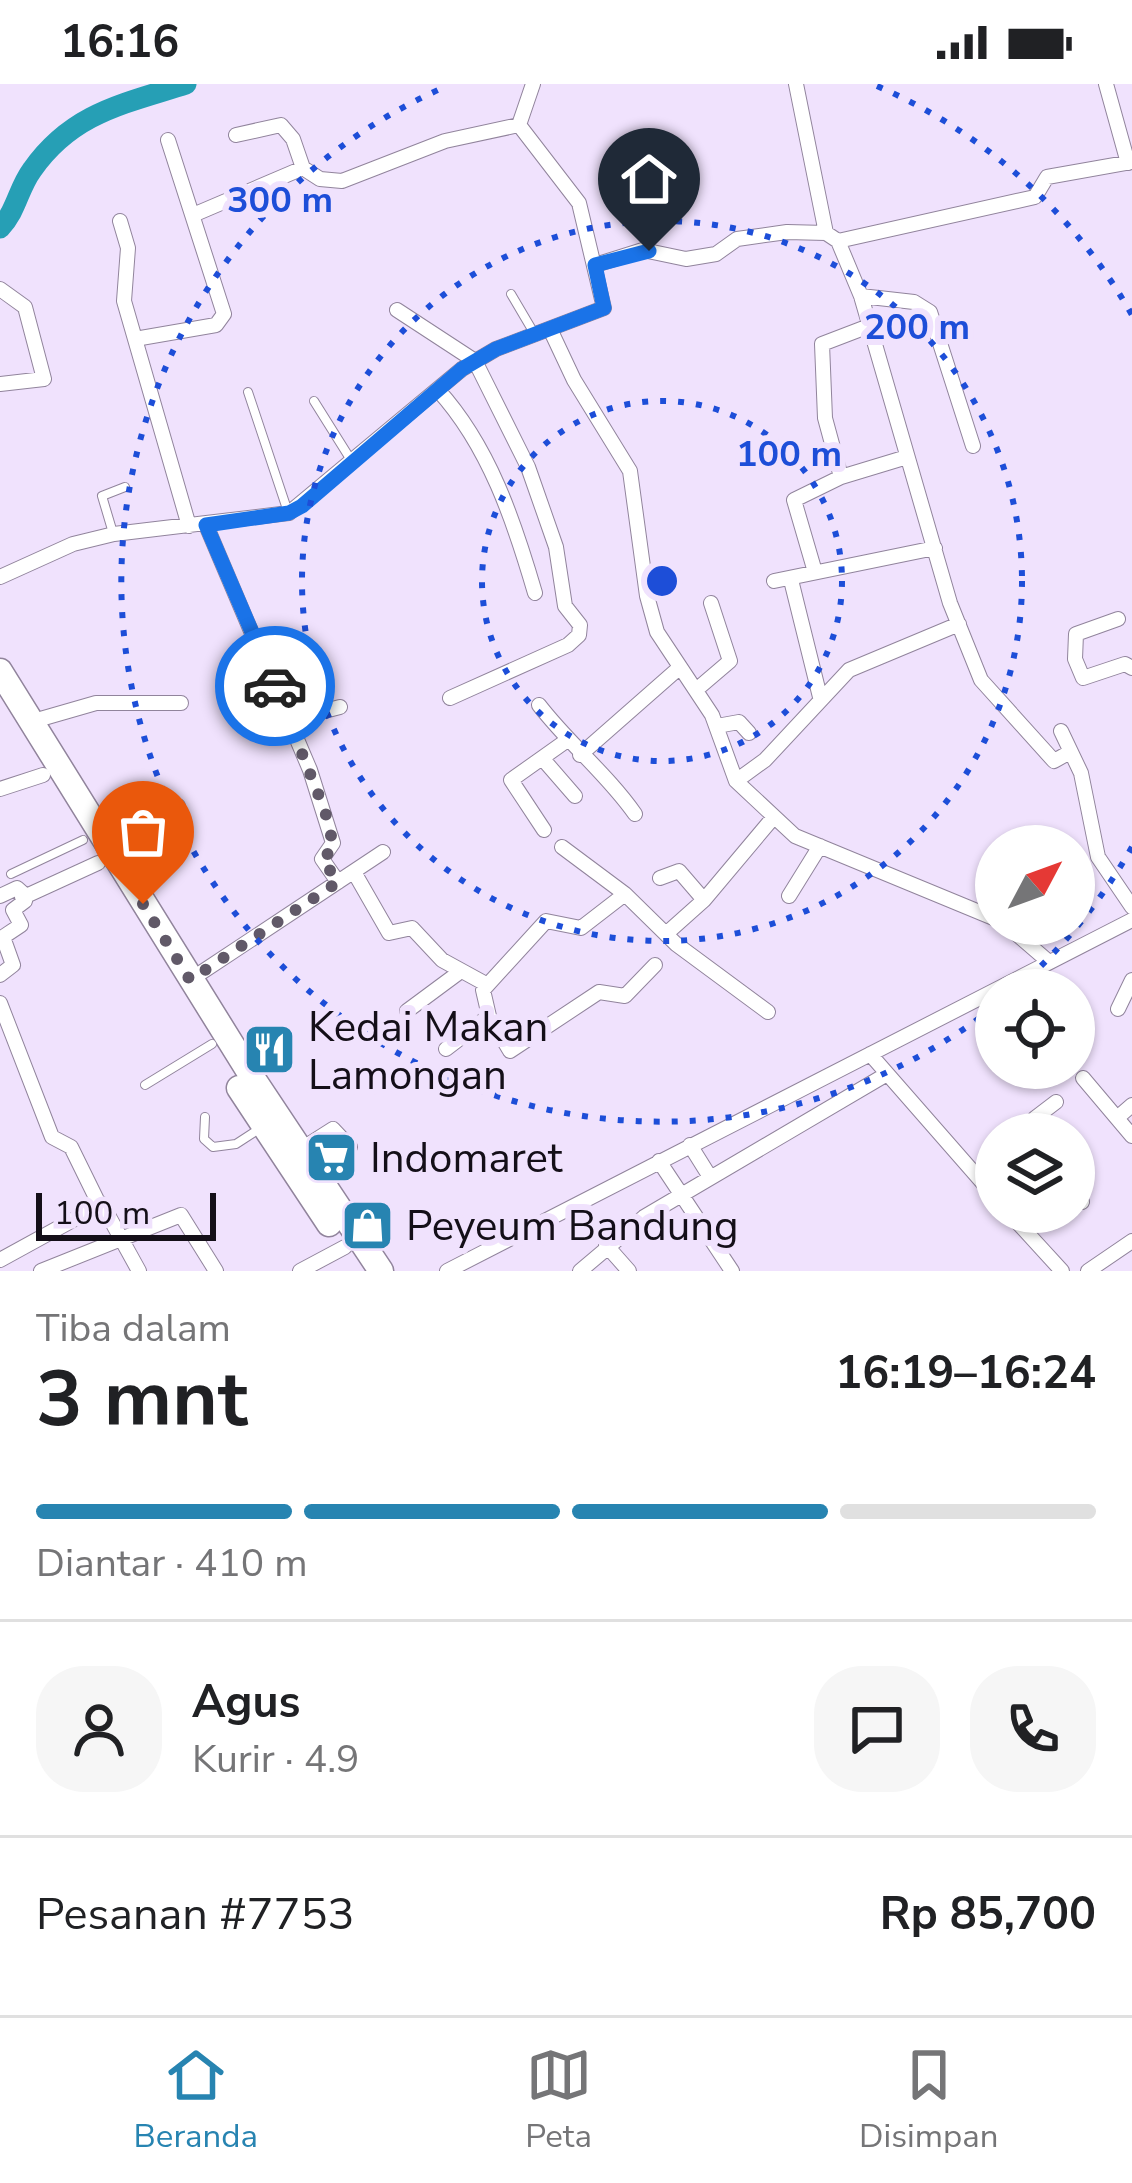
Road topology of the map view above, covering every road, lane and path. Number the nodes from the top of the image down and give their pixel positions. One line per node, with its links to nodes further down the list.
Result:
1 (533, 84): 4 (street)
2 (796, 84): 11 (street)
3 (1106, 84): 7 (street)
4 (519, 125): 8 (street); 12 (street)
5 (236, 135): 8 (street)
6 (168, 140): 9 (street)
7 (1130, 162): 11 (street)
8 (303, 168): 9 (street)
9 (193, 215): 18 (street)
10 (120, 221): 18 (street)
11 (832, 237): 12 (street); 15 (street)
12 (595, 265): 19 (street)
13 (0, 290): 21 (street)
14 (511, 294): 19 (lane)
15 (861, 296): 17 (street); 25 (street)
16 (397, 310): 20 (street)
17 (869, 326): 26 (street); 28 (street)
18 (133, 329): 31 (street)
19 (543, 332): 20 (street); 44 (street)
20 (475, 361): 22 (street); 47 (street)
21 (0, 384)
22 (438, 390): 27 (street); 38 (street)
23 (248, 392): 30 (lane)
24 (314, 401): 27 (lane)
25 (973, 446)
26 (907, 458): 28 (street); 33 (street)
27 (352, 462): 30 (street)
28 (842, 477): 34 (street)
29 (125, 487): 32 (lane)
30 (289, 513): 31 (street)
31 (197, 525): 32 (street); 52 (street)
32 (113, 534): 35 (street)
33 (935, 548): 34 (street); 41 (street)
34 (815, 572): 36 (street)
35 (0, 577)
36 (791, 580): 37 (street); 46 (street)
37 (774, 581)
38 (535, 593)
39 (711, 604): 45 (street)
40 (1118, 619): 42 (street)
41 (959, 625): 46 (street); 58 (street)
42 (1132, 668)
43 (0, 671): 53 (highway)
44 (668, 678): 45 (street); 59 (street)
45 (696, 690): 54 (street)
46 (820, 697): 62 (street)
47 (450, 698)
48 (0, 703): 61 (highway)
49 (181, 703): 53 (street)
50 (539, 705): 57 (street)
51 (340, 707): 52 (street)
52 (289, 720): 77 (street)
53 (30, 722): 73 (highway)
54 (717, 725): 56 (street); 62 (street)
55 (1061, 731): 58 (street)
56 (749, 733)
57 (566, 741): 59 (street); 60 (street)
58 (1070, 752): 83 (street)
59 (580, 755): 66 (street)
60 (542, 758): 64 (street); 67 (street)
61 (43, 775): 63 (street); 69 (highway)
62 (736, 781): 68 (street)
63 (0, 789)
64 (575, 796)
65 (178, 806): 73 (street)
66 (635, 814)
67 (544, 830)
68 (764, 830): 72 (street); 82 (street)
69 (83, 840): 73 (highway); 75 (lane)
70 (562, 847): 78 (street)
71 (383, 853): 74 (street)
72 (813, 858): 80 (street); 84 (street)
73 (109, 865): 81 (street); 93 (highway); 102 (highway)
74 (354, 872): 77 (street); 91 (street)
75 (10, 874)
76 (660, 878): 82 (street)
77 (338, 882): 93 (street)
78 (626, 894): 86 (street); 95 (street)
79 (0, 896): 81 (street)
80 (789, 896)
81 (22, 897): 92 (street)
82 (704, 900): 86 (street)
83 (1132, 907)
84 (975, 912)
85 (1132, 920): 88 (street)
86 (667, 933): 100 (street)
87 (1029, 945): 88 (street)
88 (1049, 962): 90 (street)
89 (655, 964): 101 (street)
90 (1039, 969)
91 (461, 971): 95 (street); 99 (street)
92 (0, 975)
93 (190, 980): 107 (highway)
94 (1132, 980): 98 (street)
95 (484, 983): 101 (street)
96 (0, 1004): 122 (street)
97 (975, 1009): 104 (street)
98 (1118, 1009)
99 (407, 1011)
100 (768, 1012)
101 (489, 1016): 103 (street)
102 (212, 1044): 105 (lane); 107 (highway)
103 (446, 1049)
104 (880, 1066): 115 (street); 119 (street); 120 (street)
105 (145, 1085)
106 (1093, 1089): 112 (street)
107 (239, 1091): 113 (highway)
108 (1056, 1102): 110 (street)
109 (1132, 1105): 112 (street)
110 (1042, 1113)
111 (205, 1117): 113 (lane)
112 (1117, 1118): 114 (street)
113 (271, 1122): 117 (highway); 127 (highway)
114 (1132, 1136)
115 (690, 1145): 118 (street); 120 (street)
116 (350, 1147): 117 (street)
117 (300, 1150): 134 (highway)
118 (659, 1161): 121 (street); 135 (street)
119 (975, 1169)
120 (705, 1171): 121 (street)
121 (678, 1195): 126 (street); 138 (street)
122 (99, 1204): 124 (street); 128 (street)
123 (1027, 1233): 139 (street)
124 (124, 1237): 129 (street); 130 (street); 131 (street)
125 (1132, 1241): 140 (street)
126 (606, 1245): 136 (street); 137 (street)
127 (345, 1247): 132 (street); 133 (highway)
128 (0, 1260)
129 (41, 1271)
130 (140, 1271)
131 (216, 1271)
132 (300, 1271)
133 (361, 1271)
134 (381, 1271)
135 (447, 1271)
136 (580, 1271)
137 (629, 1271)
138 (732, 1271)
139 (1062, 1271)
140 (1088, 1271)

